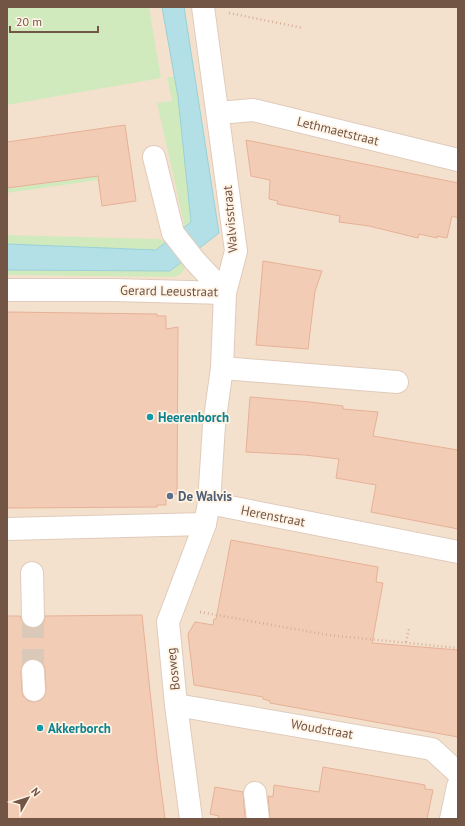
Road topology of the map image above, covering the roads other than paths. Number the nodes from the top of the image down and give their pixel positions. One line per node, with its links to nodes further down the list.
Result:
1 (203, 7): 2 (street, Walvisstraat)
2 (218, 113): 4 (street, Lethmaetstraat); 6 (street, Walvisstraat)
3 (154, 157): 6 (street, Gerard Leeustraat)
4 (458, 160)
5 (7, 290): 6 (street, Gerard Leeustraat)
6 (225, 293): 7 (street, Walvisstraat)
7 (222, 368): 8 (street); 9 (street, Walvisstraat)
8 (397, 382)
9 (209, 503): 10 (street); 12 (street, Herenstraat)
10 (205, 524): 11 (street); 15 (street, Bosweg)
11 (7, 529)
12 (458, 552)
13 (32, 573): 14 (street)
14 (33, 616)
15 (176, 704): 16 (street, Woudstraat); 19 (street, Bosweg)
16 (458, 772)
17 (458, 786): 21 (street)
18 (255, 793): 20 (street)
19 (191, 819)
20 (258, 819)
21 (451, 819)

